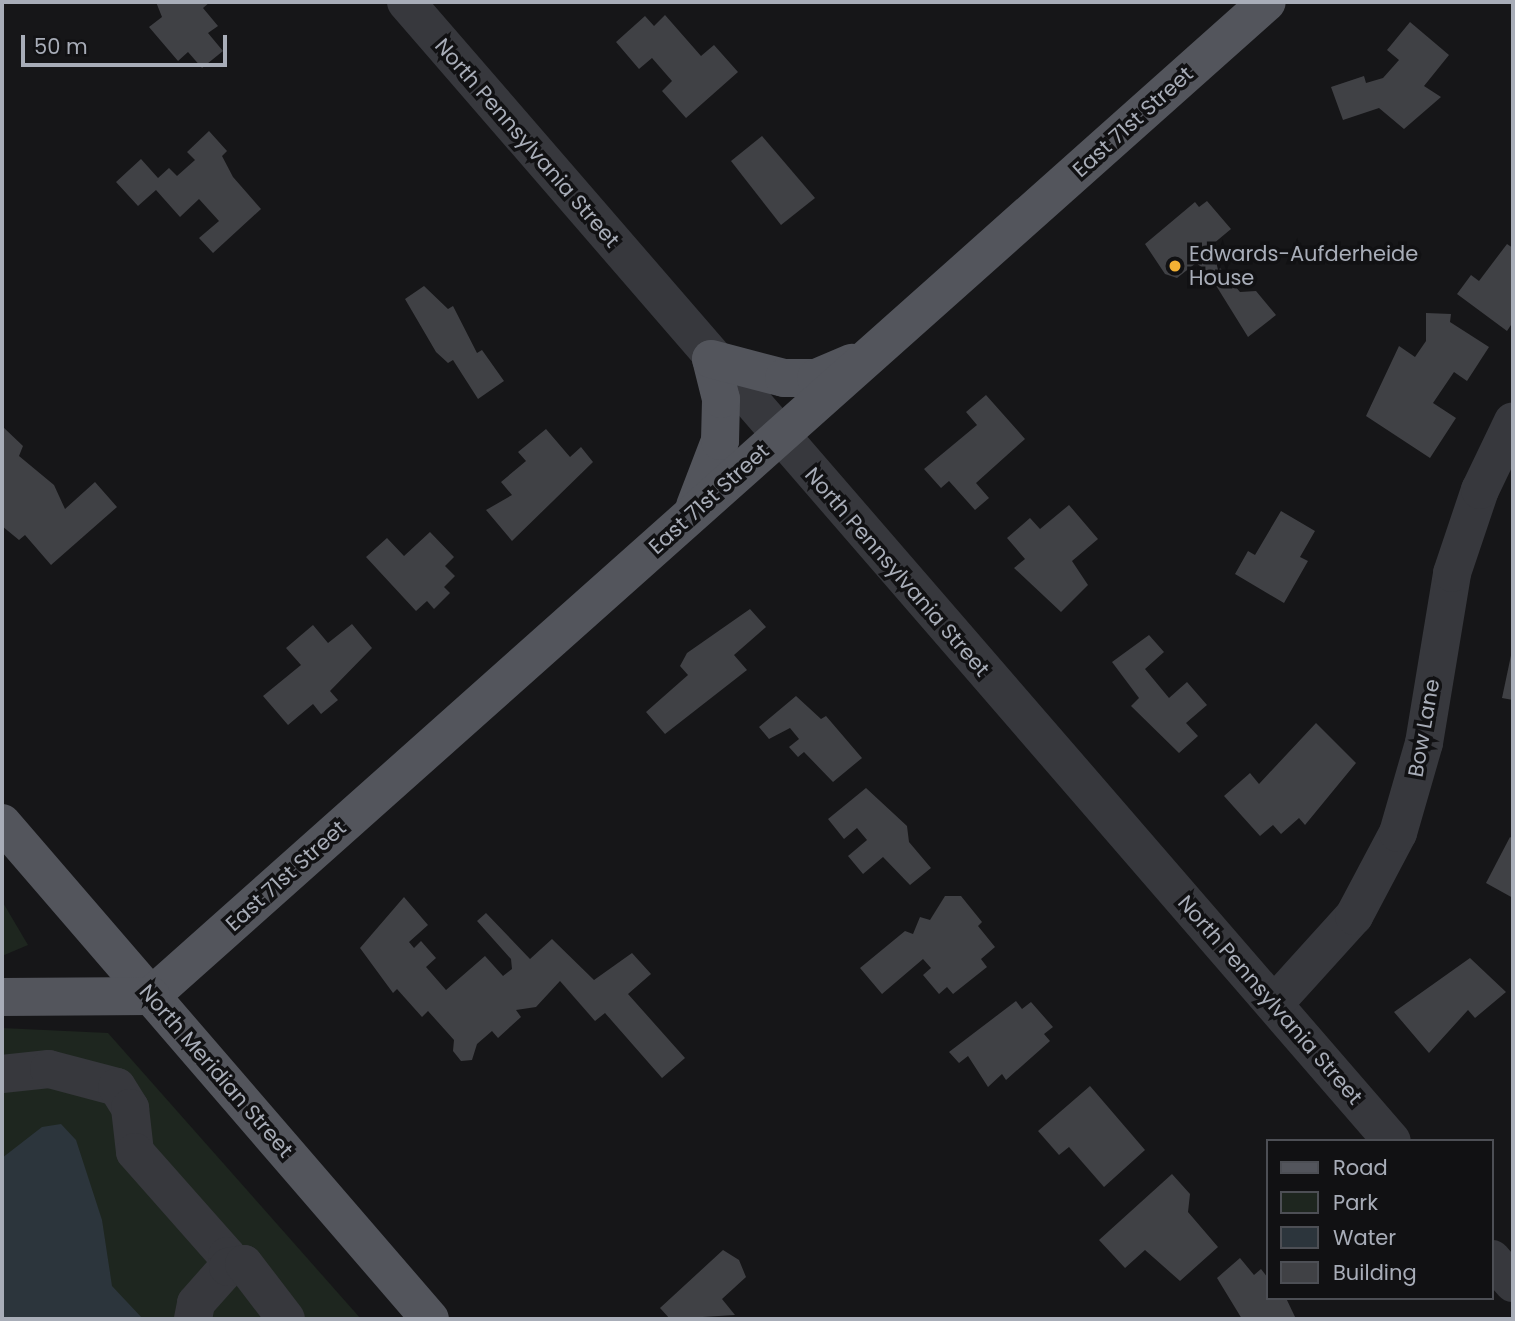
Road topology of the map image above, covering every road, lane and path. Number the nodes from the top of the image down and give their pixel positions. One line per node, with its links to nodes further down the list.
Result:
1 (406, 2): 4 (street, North Pennsylvania Street)
2 (1267, 2): 3 (main road, East 71st Street)
3 (868, 356): 4 (main road); 6 (main road, East 71st Street)
4 (711, 359): 6 (street, North Pennsylvania Street); 7 (main road)
5 (1513, 421): 11 (street, Bow Lane)
6 (779, 437): 7 (main road, East 71st Street); 11 (street, North Pennsylvania Street)
7 (691, 514): 9 (main road, East 71st Street)
8 (2, 822): 9 (main road, North Meridian Street)
9 (151, 996): 10 (main road); 19 (main road, North Meridian Street)
10 (2, 997)
11 (1275, 1003): 13 (street, North Pennsylvania Street)
12 (2, 1074): 15 (street)
13 (1390, 1139)
14 (1494, 1261): 16 (street)
15 (228, 1267): 17 (street); 18 (street)
16 (1513, 1283)
17 (193, 1319)
18 (286, 1319)
19 (430, 1319)

